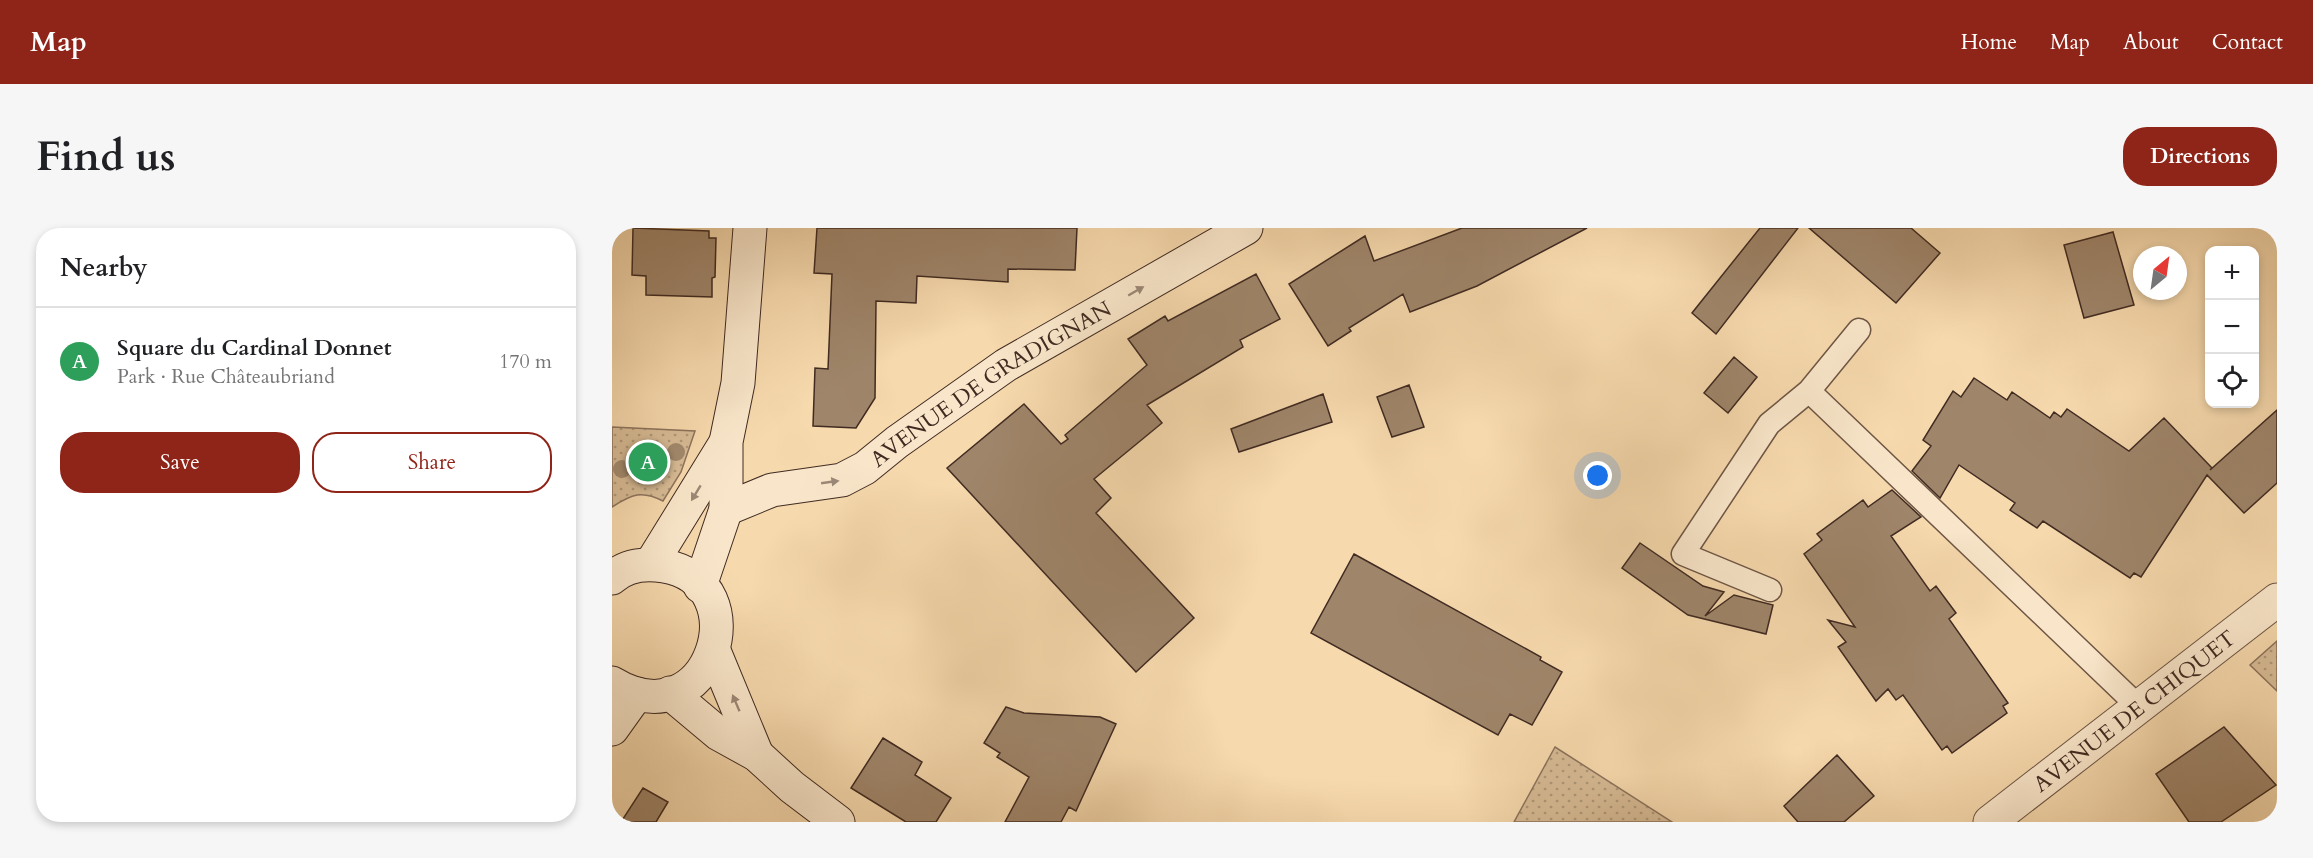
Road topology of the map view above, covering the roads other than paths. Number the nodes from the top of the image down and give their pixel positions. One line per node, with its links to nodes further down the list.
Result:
1 (750, 228): 5 (street)
2 (1246, 228): 6 (street, AVENUE DE GRADIGNAN, one-way to 2)
3 (1859, 330): 4 (lane)
4 (1809, 391): 10 (lane); 15 (lane)
5 (726, 442): 6 (street); 7 (street, one-way to 7)
6 (726, 509): 9 (street)
7 (651, 564): 8 (street); 9 (street)
8 (612, 578)
9 (700, 586): 12 (street)
10 (1770, 590)
11 (2277, 600): 15 (street, AVENUE DE CHIQUET)
12 (714, 651): 14 (street); 17 (street, one-way to 12)
13 (624, 689): 14 (street); 16 (street)
14 (670, 693): 17 (street)
15 (2139, 707): 19 (street, AVENUE DE CHIQUET)
16 (612, 729)
17 (757, 755): 18 (street)
18 (838, 822)
19 (1990, 822)

